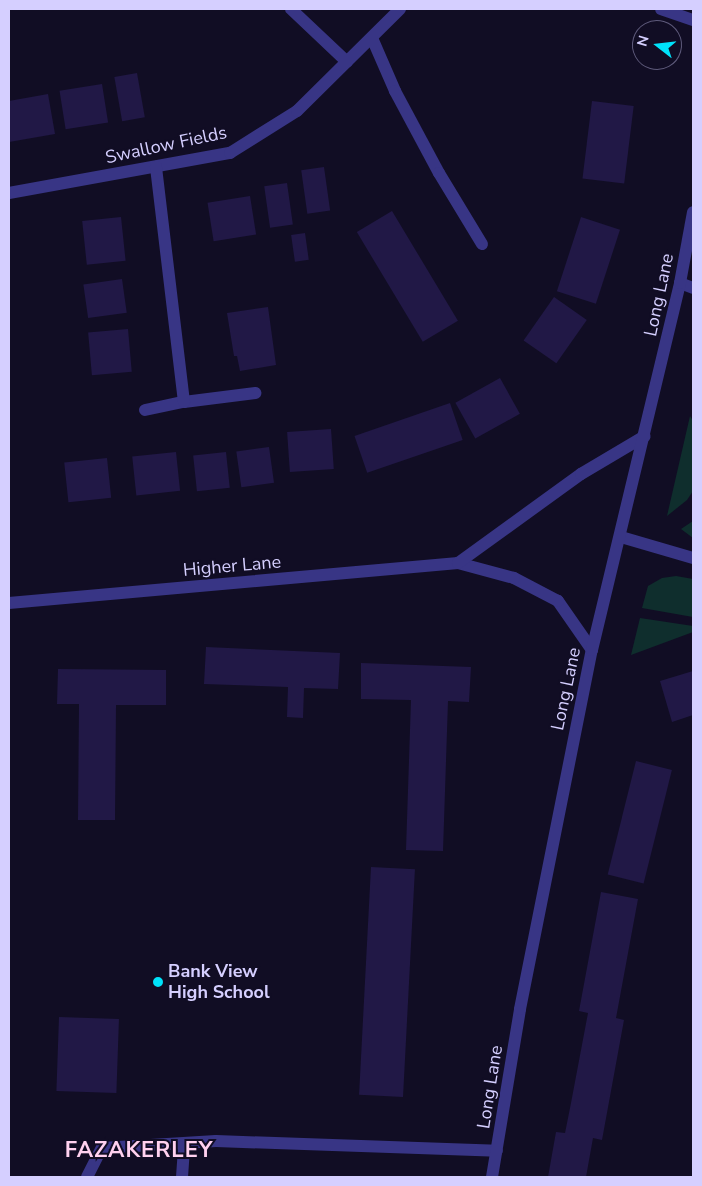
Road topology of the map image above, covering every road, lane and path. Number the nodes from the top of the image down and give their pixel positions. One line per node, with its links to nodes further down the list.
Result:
1 (291, 9): 6 (street)
2 (400, 9): 5 (street, Swallow Fields)
3 (661, 9): 4 (street)
4 (693, 20)
5 (372, 38): 6 (street, Swallow Fields); 10 (street)
6 (347, 62): 7 (street, Swallow Fields)
7 (156, 167): 8 (street, Swallow Fields); 14 (street)
8 (9, 193)
9 (693, 212): 11 (street, Long Lane)
10 (482, 244)
11 (680, 283): 12 (street); 16 (street, Long Lane)
12 (693, 288)
13 (255, 393): 14 (street)
14 (184, 402): 15 (street)
15 (145, 410)
16 (645, 436): 17 (street, Long Lane); 19 (street)
17 (621, 537): 18 (street); 21 (street, Long Lane)
18 (693, 558)
19 (458, 563): 20 (street, Higher Lane); 21 (street, Higher Lane)
20 (9, 604)
21 (592, 650): 23 (street, Long Lane)
22 (184, 1145): 23 (street); 24 (street); 25 (street)
23 (497, 1151): 26 (street, Long Lane)
24 (87, 1177)
25 (182, 1177)
26 (492, 1177)

